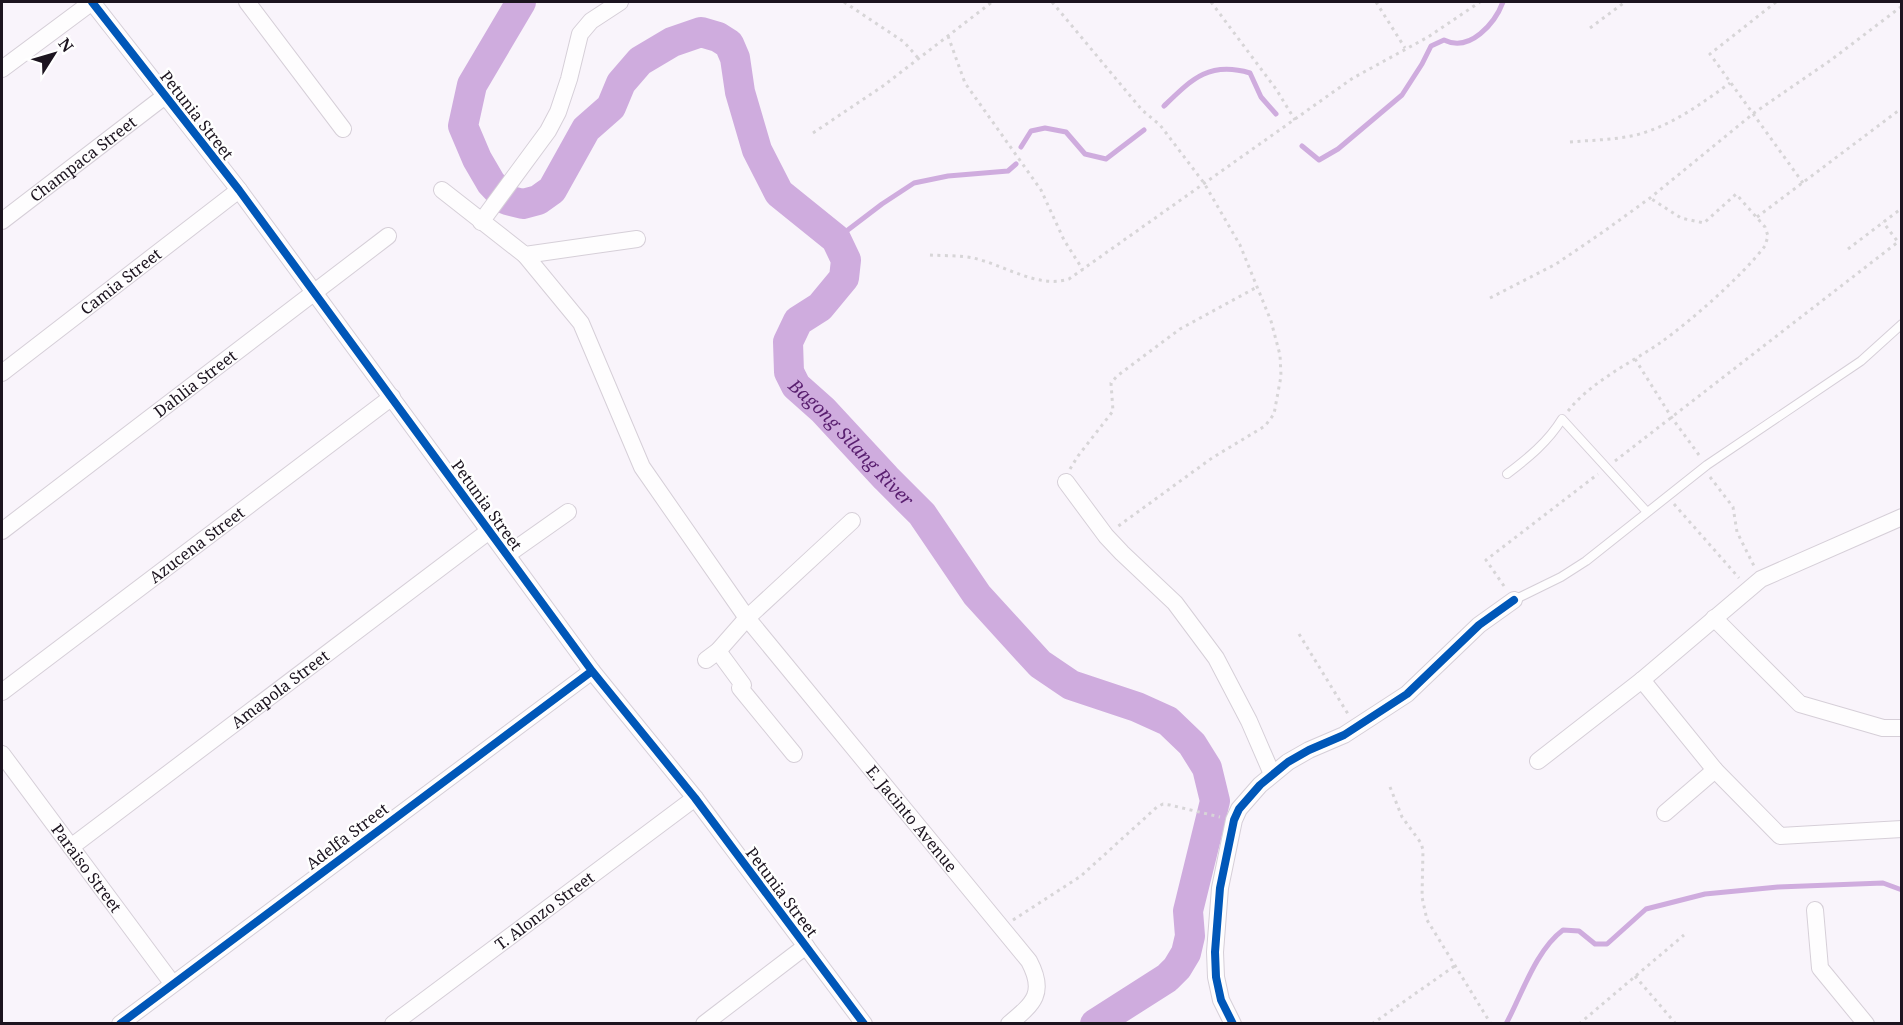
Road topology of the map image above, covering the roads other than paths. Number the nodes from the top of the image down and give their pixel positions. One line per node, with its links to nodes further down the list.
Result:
1 (92, 2): 4 (street); 5 (street, Petunia Street)
2 (620, 2): 10 (street)
3 (254, 4): 6 (street)
4 (2, 69)
5 (165, 96): 7 (street, Petunia Street); 9 (street, Champaca Street)
6 (343, 129)
7 (239, 190): 14 (street, Petunia Street); 16 (street, Camia Street)
8 (442, 190): 10 (street, E. Jacinto Avenue)
9 (2, 221)
10 (481, 222): 13 (street, E. Jacinto Avenue)
11 (388, 236): 14 (street, Dahlia Street)
12 (637, 239): 13 (street)
13 (525, 255): 28 (street, E. Jacinto Avenue)
14 (313, 292): 17 (street, Petunia Street); 24 (street, Dahlia Street)
15 (1902, 324): 21 (lane)
16 (2, 373)
17 (392, 397): 25 (street, Petunia Street); 32 (street, Azucena Street)
18 (1507, 474): 21 (lane)
19 (1066, 482): 38 (street)
20 (568, 512): 26 (street)
21 (1647, 512): 27 (lane)
22 (1902, 517): 29 (street)
23 (852, 521): 28 (street)
24 (2, 531)
25 (489, 531): 26 (street, Petunia Street); 42 (street, Amapola Street)
26 (507, 555): 30 (street, Petunia Street)
27 (1514, 600): 38 (street)
28 (747, 618): 35 (street); 50 (street, E. Jacinto Avenue)
29 (1714, 618): 31 (street); 33 (street)
30 (592, 671): 39 (street, Petunia Street); 45 (street, Adelfa Street)
31 (1642, 680): 36 (street); 37 (street)
32 (2, 692)
33 (1902, 728)
34 (2, 754): 42 (street, Paraiso Street)
35 (794, 754)
36 (1538, 761)
37 (1715, 770): 40 (street); 41 (street)
38 (1272, 774): 51 (street)
39 (695, 798): 44 (street, Petunia Street); 47 (street, T. Alonzo Street)
40 (1665, 813)
41 (1902, 829)
42 (71, 847): 45 (street, Paraiso Street)
43 (1815, 910): 52 (street)
44 (806, 946): 48 (street); 49 (street, Petunia Street)
45 (172, 983): 46 (street, Adelfa Street)
46 (120, 1023)
47 (393, 1023)
48 (704, 1023)
49 (864, 1023)
50 (1010, 1023)
51 (1233, 1023)
52 (1866, 1023)

